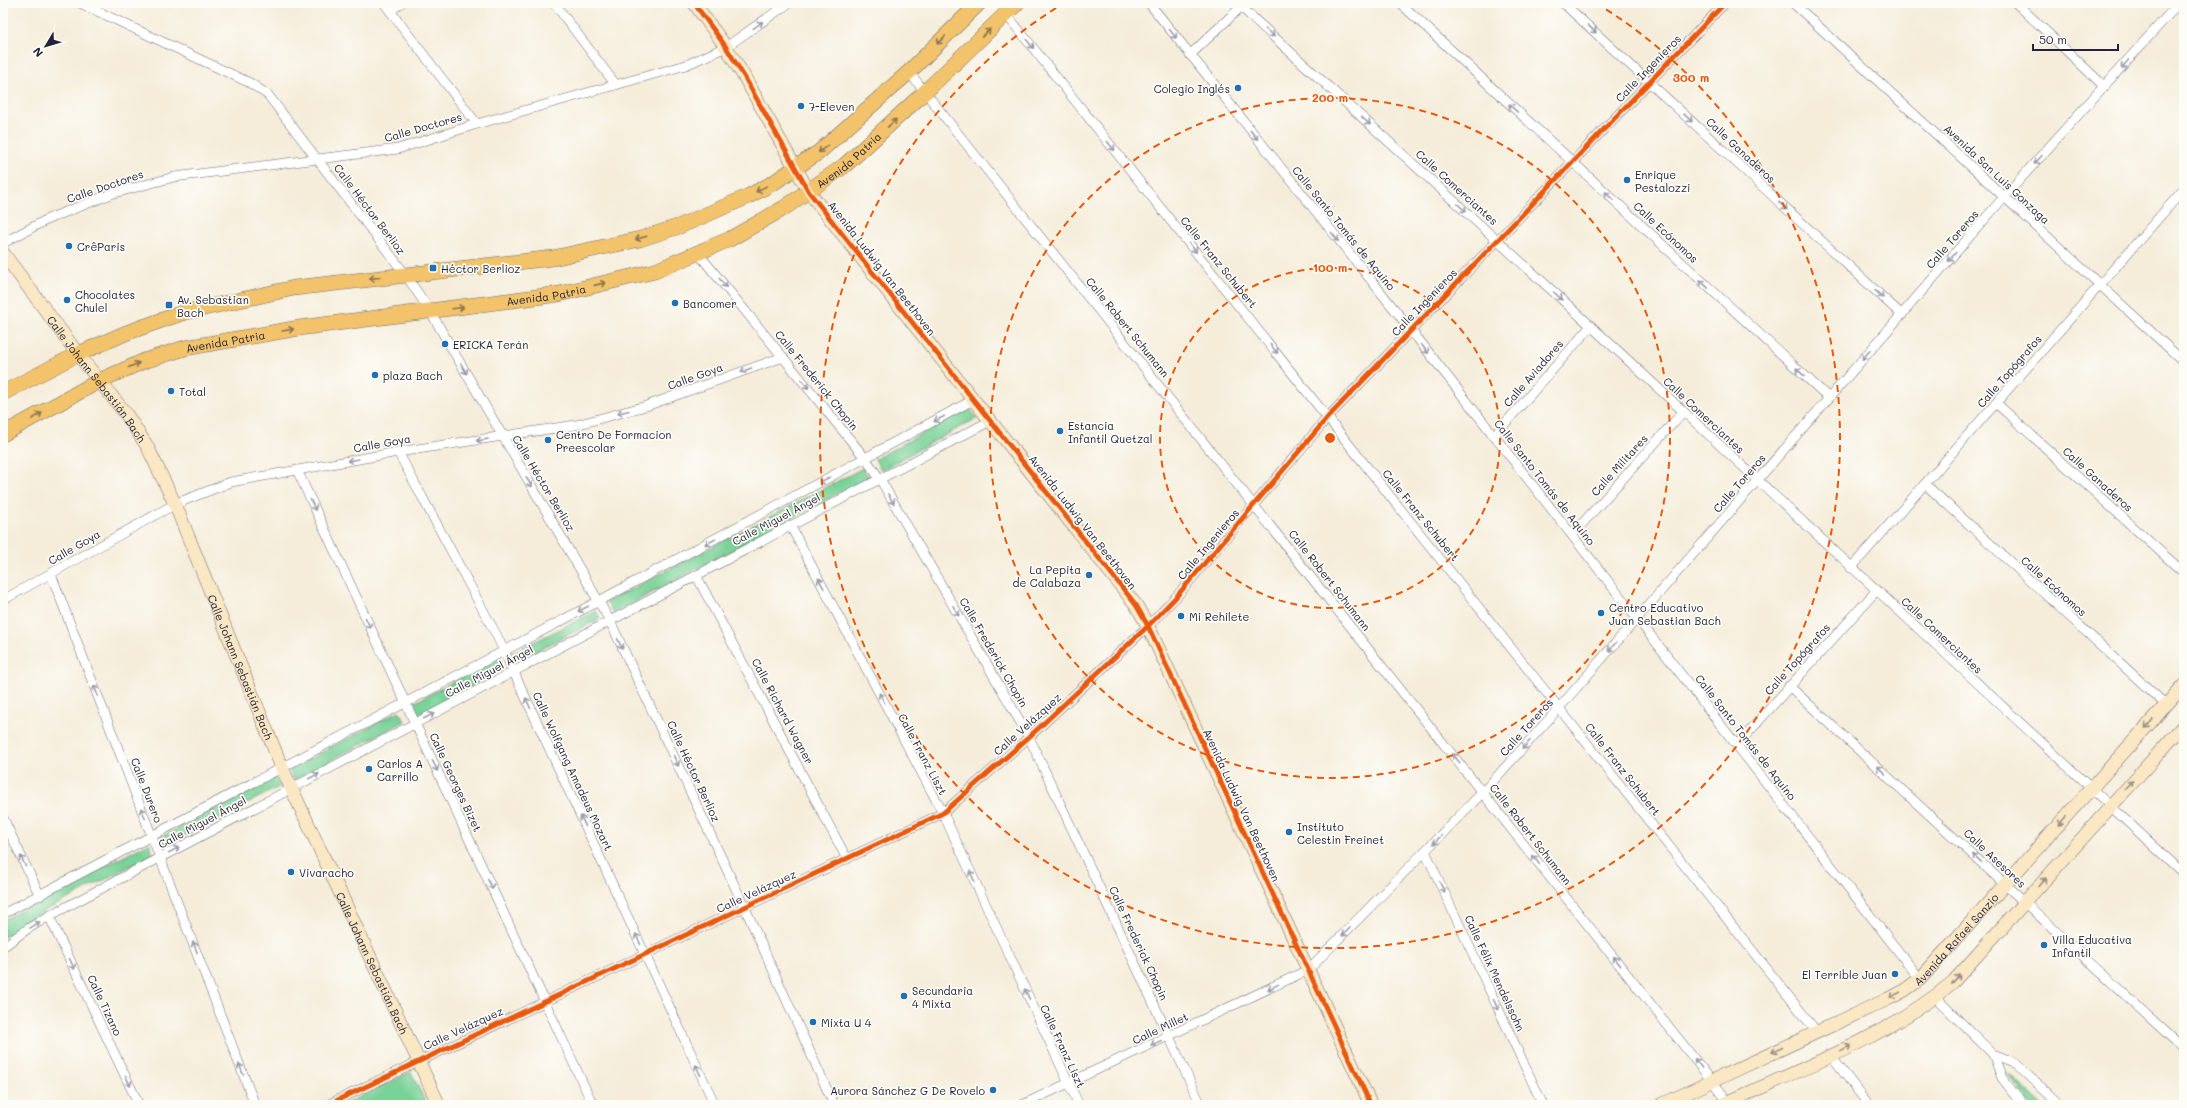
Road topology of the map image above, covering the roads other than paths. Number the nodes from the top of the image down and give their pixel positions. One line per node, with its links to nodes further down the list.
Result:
1 (80, 3): 27 (street, Calle Héctor Berlioz)
2 (384, 3): 17 (street)
3 (401, 3): 17 (street)
4 (554, 3): 23 (street)
5 (694, 3): 19 (street, Avenida Ludwig Van Beethoven)
6 (789, 3): 19 (street, Calle Doctores, one-way to 6)
7 (979, 3): 21 (main road, one-way to 21)
8 (1017, 3): 18 (main road, Avenida Patria)
9 (1149, 3): 20 (street, Calle Santo Tomás de Aquino, one-way to 20)
10 (1400, 3): 28 (street, Calle Ecónomos, one-way to 10)
11 (1564, 3): 22 (street, Calle Ganaderos, one-way to 22)
12 (1725, 3): 22 (street, Calle Ingenieros)
13 (1793, 3): 32 (street, Avenida San Luis Gonzaga)
14 (2016, 3): 24 (street)
15 (2179, 3): 24 (street, Calle Toreros, one-way to 24)
16 (1243, 5): 20 (street); 33 (street, Calle Comerciantes, one-way to 33)
17 (390, 11): 26 (street)
18 (1006, 14): 25 (main road, Avenida Patria, one-way to 18); 52 (street, Calle Franz Schubert, one-way to 52)
19 (726, 47): 23 (street, Calle Doctores); 29 (street, Avenida Ludwig Van Beethoven)
20 (1190, 55): 42 (street, Calle Santo Tomás de Aquino, one-way to 42)
21 (909, 72): 25 (street, Calle Robert Schumann); 29 (main road, one-way to 29)
22 (1649, 82): 28 (street, Calle Ingenieros); 40 (street, Calle Ganaderos, one-way to 40)
23 (616, 85): 26 (street, Calle Doctores)
24 (2105, 87): 32 (street, Calle Toreros, one-way to 32)
25 (925, 92): 31 (main road, Avenida Patria, one-way to 25); 64 (street, Calle Robert Schumann)
26 (477, 124): 27 (street, Calle Doctores)
27 (318, 159): 34 (street, Calle Doctores); 37 (street, Calle Héctor Berlioz)
28 (1572, 162): 33 (street, Calle Ingenieros); 48 (street, Calle Ecónomos, one-way to 28)
29 (795, 169): 31 (street, Avenida Ludwig Van Beethoven); 37 (main road, one-way to 37)
30 (2184, 189): 38 (street, Calle Topógrafos)
31 (808, 192): 36 (main road, Avenida Patria); 49 (street, Avenida Ludwig Van Beethoven)
32 (2004, 197): 38 (street, Avenida San Luis Gonzaga); 40 (street, Calle Toreros, one-way to 40)
33 (1497, 240): 41 (street, Calle Comerciantes, one-way to 41); 42 (street, Calle Ingenieros)
34 (3, 243)
35 (3, 253): 43 (street, Calle Johann Sebastián Bach)
36 (698, 253): 39 (main road, Avenida Patria, one-way to 36); 44 (street, Calle Frederick Chopin, one-way to 44)
37 (405, 274): 39 (street, Calle Héctor Berlioz); 43 (main road, one-way to 43)
38 (2100, 284): 45 (street, Avenida San Luis Gonzaga); 50 (street, Calle Topógrafos)
39 (430, 311): 46 (main road, Avenida Patria, one-way to 39); 56 (street, Calle Héctor Berlioz, one-way to 56)
40 (1902, 315): 48 (street, Calle Toreros, one-way to 48)
41 (1591, 326): 51 (street, Calle Comerciantes); 55 (street, Calle Aviadores)
42 (1411, 330): 52 (street, Calle Ingenieros); 55 (street, Calle Santo Tomás de Aquino, one-way to 55)
43 (78, 354): 46 (street, Calle Johann Sebastián Bach); 47 (main road)
44 (783, 357): 56 (street, Calle Goya, one-way to 56); 58 (street, Calle Frederick Chopin, one-way to 58)
45 (2184, 362)
46 (99, 381): 54 (main road, Avenida Patria, one-way to 46); 63 (street, Calle Johann Sebastián Bach)
47 (3, 393)
48 (1829, 398): 61 (street, Calle Toreros)
49 (973, 400): 53 (street, Avenida Ludwig Van Beethoven); 58 (street, Calle Miguel Ángel, one-way to 58)
50 (1996, 403): 62 (street, Calle Topógrafos); 68 (street, Calle Ganaderos)
51 (1683, 412): 61 (street, Calle Comerciantes); 66 (street, Calle Militares)
52 (1328, 417): 64 (street, Calle Ingenieros); 83 (street, Calle Franz Schubert)
53 (990, 421): 60 (street, Calle Miguel Ángel); 76 (street, Avenida Ludwig Van Beethoven)
54 (3, 434)
55 (1494, 436): 66 (street, Calle Santo Tomás de Aquino)
56 (502, 437): 57 (street, Calle Goya, one-way to 57); 73 (street, Calle Héctor Berlioz, one-way to 73)
57 (398, 452): 59 (street, Calle Goya, one-way to 59); 77 (street, Calle Wolfgang Amadeus Mozart)
58 (865, 458): 60 (street, Calle Frederick Chopin); 73 (street, Calle Miguel Ángel, one-way to 73)
59 (297, 470): 63 (street, Calle Goya); 81 (street, Calle Georges Bizet, one-way to 81)
60 (880, 479): 65 (street, Calle Miguel Ángel); 86 (street, Calle Frederick Chopin, one-way to 86)
61 (1757, 482): 67 (street, Calle Comerciantes); 74 (street, Calle Toreros)
62 (1925, 484): 67 (street, Calle Topógrafos); 82 (street, Calle Ecónomos)
63 (175, 504): 69 (street, Calle Goya); 88 (street, Calle Johann Sebastián Bach)
64 (1254, 505): 76 (street, Calle Ingenieros); 91 (street, Calle Robert Schumann, one-way to 64)
65 (790, 525): 70 (street, Calle Miguel Ángel); 93 (street, Calle Franz Liszt, one-way to 65)
66 (1572, 535): 74 (street, Calle Santo Tomás de Aquino)
67 (1851, 568): 71 (street, Calle Comerciantes)
68 (2184, 573)
69 (51, 574): 72 (street, Calle Goya); 95 (street, Calle Durero, one-way to 69)
70 (696, 575): 75 (street, Calle Miguel Ángel); 98 (street, Calle Richard Wagner)
71 (1876, 591): 80 (street, Calle Topógrafos); 90 (street, Calle Comerciantes)
72 (3, 600)
73 (599, 601): 75 (street, Calle Héctor Berlioz); 77 (street, Calle Miguel Ángel, one-way to 77)
74 (1637, 618): 83 (street, Calle Toreros, one-way to 83); 87 (street, Calle Santo Tomás de Aquino)
75 (610, 621): 78 (street, Calle Miguel Ángel); 103 (street, Calle Héctor Berlioz, one-way to 103)
76 (1148, 626): 86 (street, Calle Velázquez); 108 (street, Avenida Ludwig Van Beethoven)
77 (504, 651): 78 (street, Calle Wolfgang Amadeus Mozart); 81 (street, Calle Miguel Ángel)
78 (513, 672): 84 (street, Calle Miguel Ángel, one-way to 78); 107 (street, Calle Wolfgang Amadeus Mozart, one-way to 78)
79 (2184, 685): 82 (street, Avenida Rafael Sanzio)
80 (1790, 686): 87 (street, Calle Topógrafos); 100 (street, Calle Asesores, one-way to 80)
81 (405, 703): 84 (street, Calle Georges Bizet); 88 (street, Calle Miguel Ángel)
82 (2166, 705): 90 (street, Avenida Rafael Sanzio, one-way to 90)
83 (1559, 708): 91 (street, Calle Toreros, one-way to 91); 112 (street, Calle Franz Schubert)
84 (415, 723): 89 (street, Calle Miguel Ángel, one-way to 84); 111 (street, Calle Georges Bizet, one-way to 111)
85 (2184, 725): 92 (street, one-way to 85)
86 (1029, 737): 93 (street, Calle Velázquez); 113 (street, Calle Frederick Chopin)
87 (1737, 745): 109 (street, Calle Santo Tomás de Aquino)
88 (282, 768): 89 (street, Calle Johann Sebastián Bach); 95 (street, Calle Miguel Ángel)
89 (291, 788): 97 (street, Calle Miguel Ángel, one-way to 89); 117 (street, Calle Johann Sebastián Bach)
90 (2092, 788): 92 (street, Calle Comerciantes); 100 (street, Avenida Rafael Sanzio, one-way to 100)
91 (1483, 792): 96 (street, Calle Toreros, one-way to 96); 118 (street, Calle Robert Schumann, one-way to 91)
92 (2110, 806): 99 (street, Calle Comerciantes); 102 (street, one-way to 92)
93 (943, 813): 98 (street, Calle Velázquez); 119 (street, Calle Franz Liszt, one-way to 93)
94 (3, 818): 101 (street, one-way to 94)
95 (152, 836): 97 (street, Calle Durero); 101 (street, Calle Miguel Ángel)
96 (1425, 851): 108 (street, Calle Toreros, one-way to 108); 132 (street, Calle Félix Mendelssohn, one-way to 132)
97 (160, 857): 105 (street, Calle Miguel Ángel); 122 (street, Calle Durero, one-way to 97)
98 (847, 859): 103 (street, Calle Velázquez)
99 (2184, 874)
100 (2005, 884): 102 (street, Calle Asesores); 109 (street, Avenida Rafael Sanzio)
101 (40, 896): 104 (street, Calle Miguel Ángel)
102 (2025, 902): 110 (street, one-way to 102); 114 (street, Calle Asesores)
103 (745, 908): 107 (street, Calle Velázquez); 127 (street, Calle Héctor Berlioz)
104 (3, 914)
105 (49, 916): 106 (street, Calle Miguel Ángel, one-way to 105); 121 (street, Calle Tizano, one-way to 121)
106 (3, 947)
107 (645, 954): 111 (street, Calle Velázquez); 126 (street, Calle Wolfgang Amadeus Mozart, one-way to 107)
108 (1308, 970): 113 (street, Calle Millet, one-way to 113); 131 (street, Avenida Ludwig Van Beethoven)
109 (1920, 978): 112 (street, Avenida Rafael Sanzio, one-way to 112)
110 (1935, 997): 115 (street); 116 (street, one-way to 110)
111 (544, 1001): 117 (street, Calle Velázquez); 125 (street, Calle Georges Bizet)
112 (1817, 1032): 118 (street, Avenida Rafael Sanzio, one-way to 118)
113 (1169, 1037): 119 (street, Calle Millet, one-way to 119); 130 (street, Calle Frederick Chopin)
114 (2184, 1049)
115 (1993, 1054): 135 (street); 136 (street)
116 (1830, 1055): 120 (street); 134 (street)
117 (418, 1061): 123 (street, Calle Velázquez); 124 (street, Calle Johann Sebastián Bach)
118 (1712, 1081): 120 (street, Calle Robert Schumann); 133 (street, Avenida Rafael Sanzio)
119 (1069, 1083): 128 (street, Calle Millet); 129 (street, Calle Franz Liszt)
120 (1727, 1104)
121 (139, 1105)
122 (255, 1105)
123 (326, 1105)
124 (439, 1105)
125 (592, 1105)
126 (715, 1105)
127 (834, 1105)
128 (1022, 1105)
129 (1079, 1105)
130 (1201, 1105)
131 (1371, 1105)
132 (1543, 1105)
133 (1661, 1105)
134 (1869, 1105)
135 (2023, 1105)
136 (2060, 1105)

